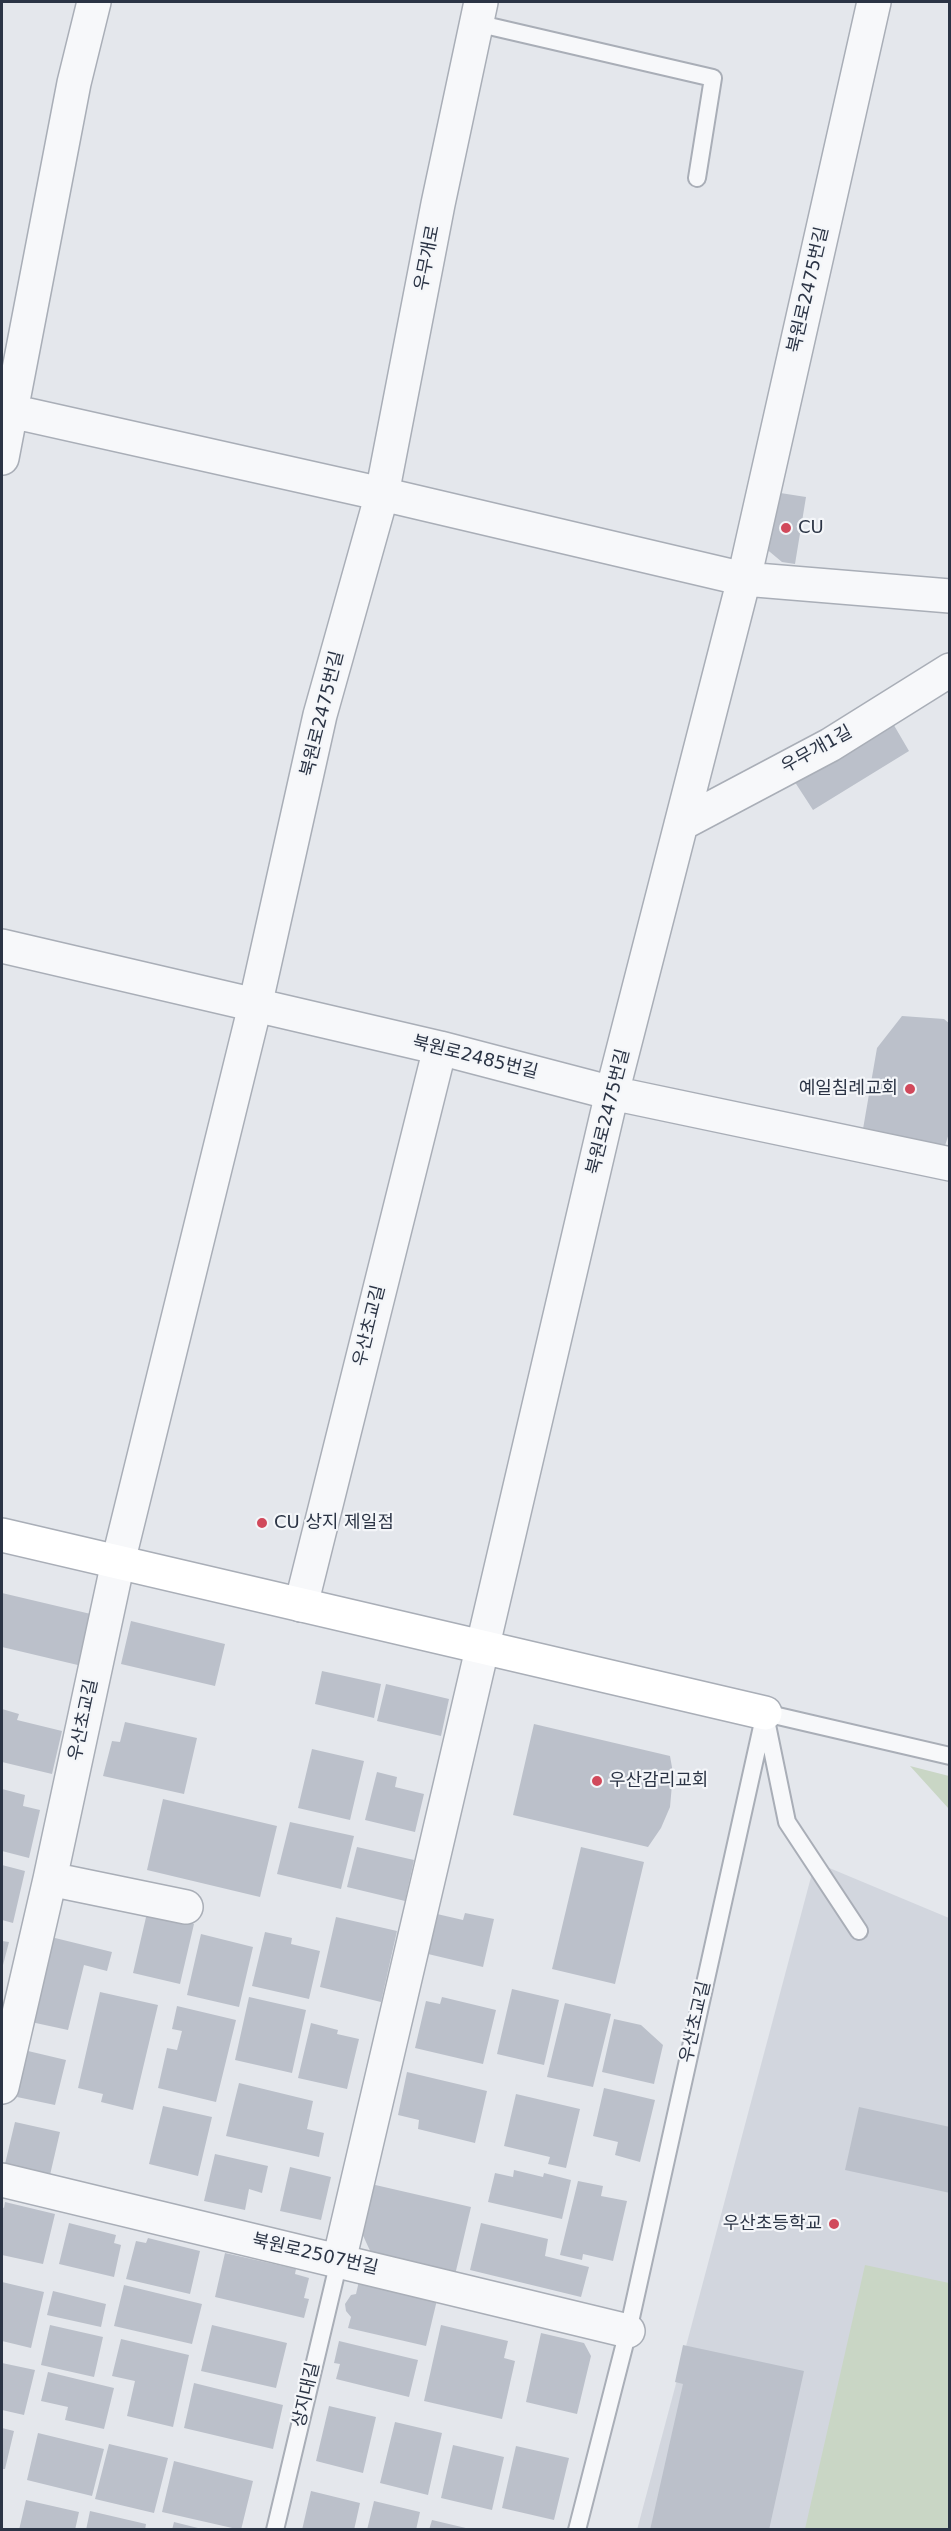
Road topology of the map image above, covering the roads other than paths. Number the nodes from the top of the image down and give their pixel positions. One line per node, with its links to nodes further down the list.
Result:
1 (93, 2): 5 (street)
2 (874, 2): 8 (street, 북원로2475번길)
3 (479, 12): 4 (lane, 우무개로); 7 (street, 우무개로)
4 (697, 178)
5 (7, 410): 6 (street); 7 (street)
6 (2, 458)
7 (382, 494): 8 (street); 13 (street, 북원로2475번길)
8 (744, 579): 9 (street); 11 (street, 북원로2475번길)
9 (950, 596)
10 (950, 670): 11 (street, 우무개1길)
11 (681, 824): 15 (street, 북원로2475번길)
12 (2, 946): 13 (street, 북원로2485번길)
13 (255, 1006): 14 (street, 북원로2485번길); 18 (street, 우산초교길)
14 (440, 1048): 15 (street, 북원로2485번길); 19 (street, 우산초교길)
15 (612, 1093): 16 (street, 북원로2485번길); 20 (street, 북원로2475번길)
16 (950, 1164)
17 (2, 1535): 18 (street)
18 (118, 1562): 19 (street); 23 (street, 우산초교길)
19 (301, 1605): 20 (street)
20 (483, 1647): 21 (street); 28 (street)
21 (765, 1713): 22 (lane); 25 (lane); 29 (lane, 우산초교길)
22 (950, 1756)
23 (50, 1879): 24 (street); 26 (street, 우산초교길)
24 (186, 1907)
25 (859, 1931)
26 (2, 2087)
27 (2, 2180): 28 (street, 북원로2507번길)
28 (339, 2260): 29 (street, 북원로2507번길); 30 (lane, 상지대길)
29 (628, 2331): 31 (lane)
30 (275, 2529)
31 (578, 2529)

